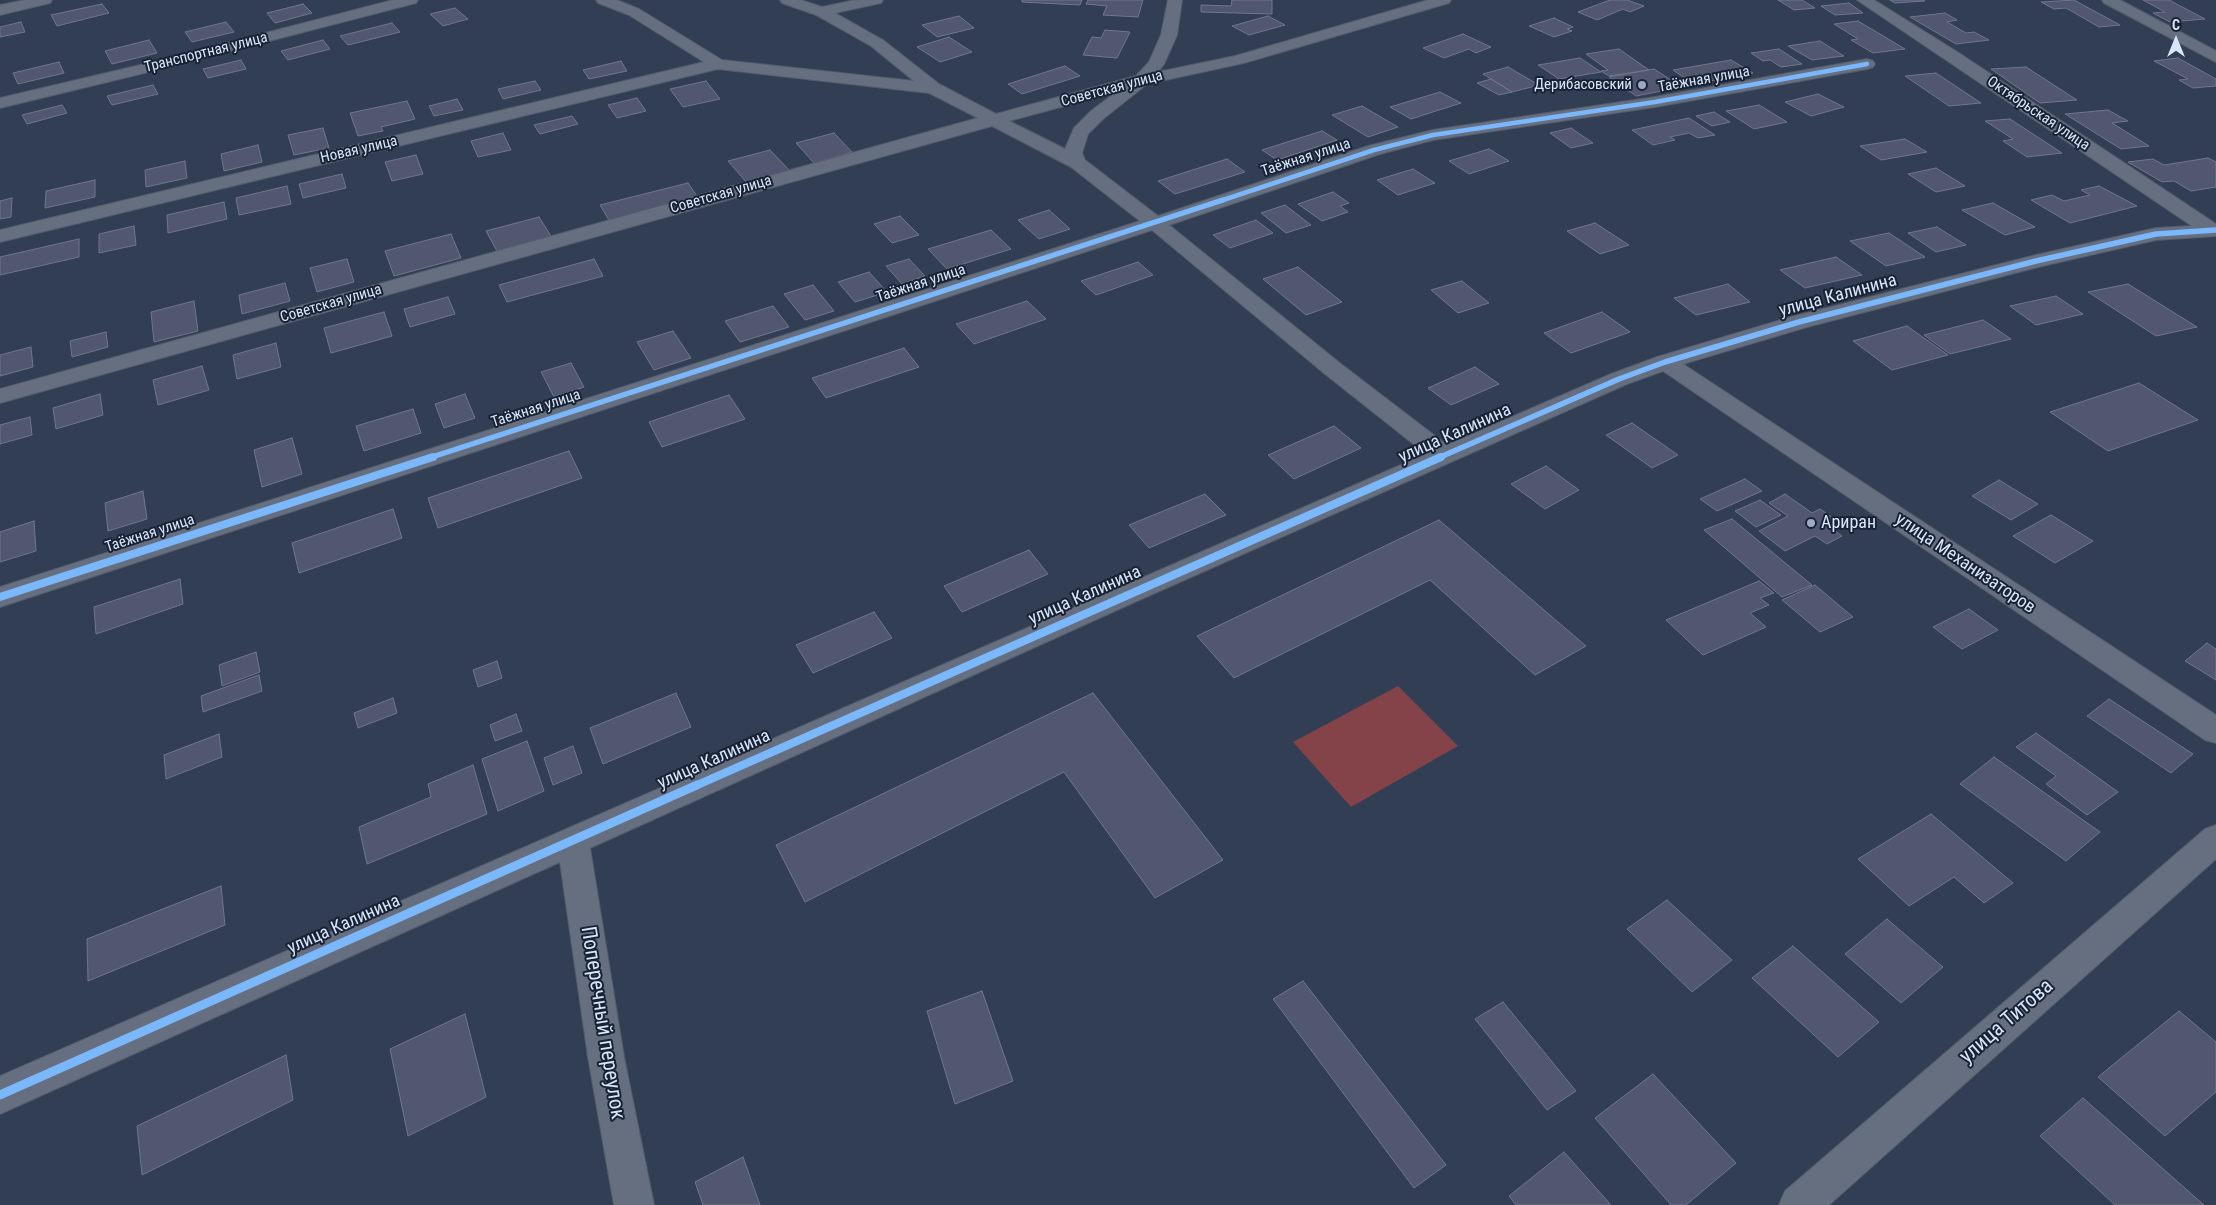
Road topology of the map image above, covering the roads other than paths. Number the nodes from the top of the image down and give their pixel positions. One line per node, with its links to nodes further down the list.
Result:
1 (45, 0): 10 (street)
2 (411, 0): 17 (street, Транспортная улица)
3 (603, 0): 13 (street)
4 (787, 0): 11 (street)
5 (876, 0): 11 (street)
6 (1175, 0): 15 (street)
7 (1444, 0): 15 (street, Советская улица)
8 (1864, 0): 21 (street, Октябрьская улица)
9 (2110, 0): 12 (street)
10 (0, 10)
11 (821, 12): 16 (street)
12 (2216, 58)
13 (718, 64): 16 (street); 22 (street, Новая улица)
14 (1867, 64): 20 (street, Таёжная улица)
15 (1142, 80): 18 (street, Советская улица); 19 (street)
16 (933, 88): 18 (street)
17 (0, 103)
18 (992, 120): 19 (street); 24 (street, Советская улица)
19 (1077, 163): 20 (street)
20 (1155, 223): 25 (street); 26 (street, Таёжная улица)
21 (2213, 230): 23 (street, улица Калинина)
22 (0, 236)
23 (1665, 362): 25 (street, улица Калинина); 27 (street, улица Механизаторов)
24 (0, 396)
25 (1444, 456): 29 (street, улица Калинина)
26 (0, 597)
27 (2216, 731)
28 (2216, 839): 32 (street, улица Титова)
29 (573, 840): 30 (street, улица Калинина); 31 (street, Поперечный переулок)
30 (0, 1094)
31 (634, 1205)
32 (1799, 1205)

